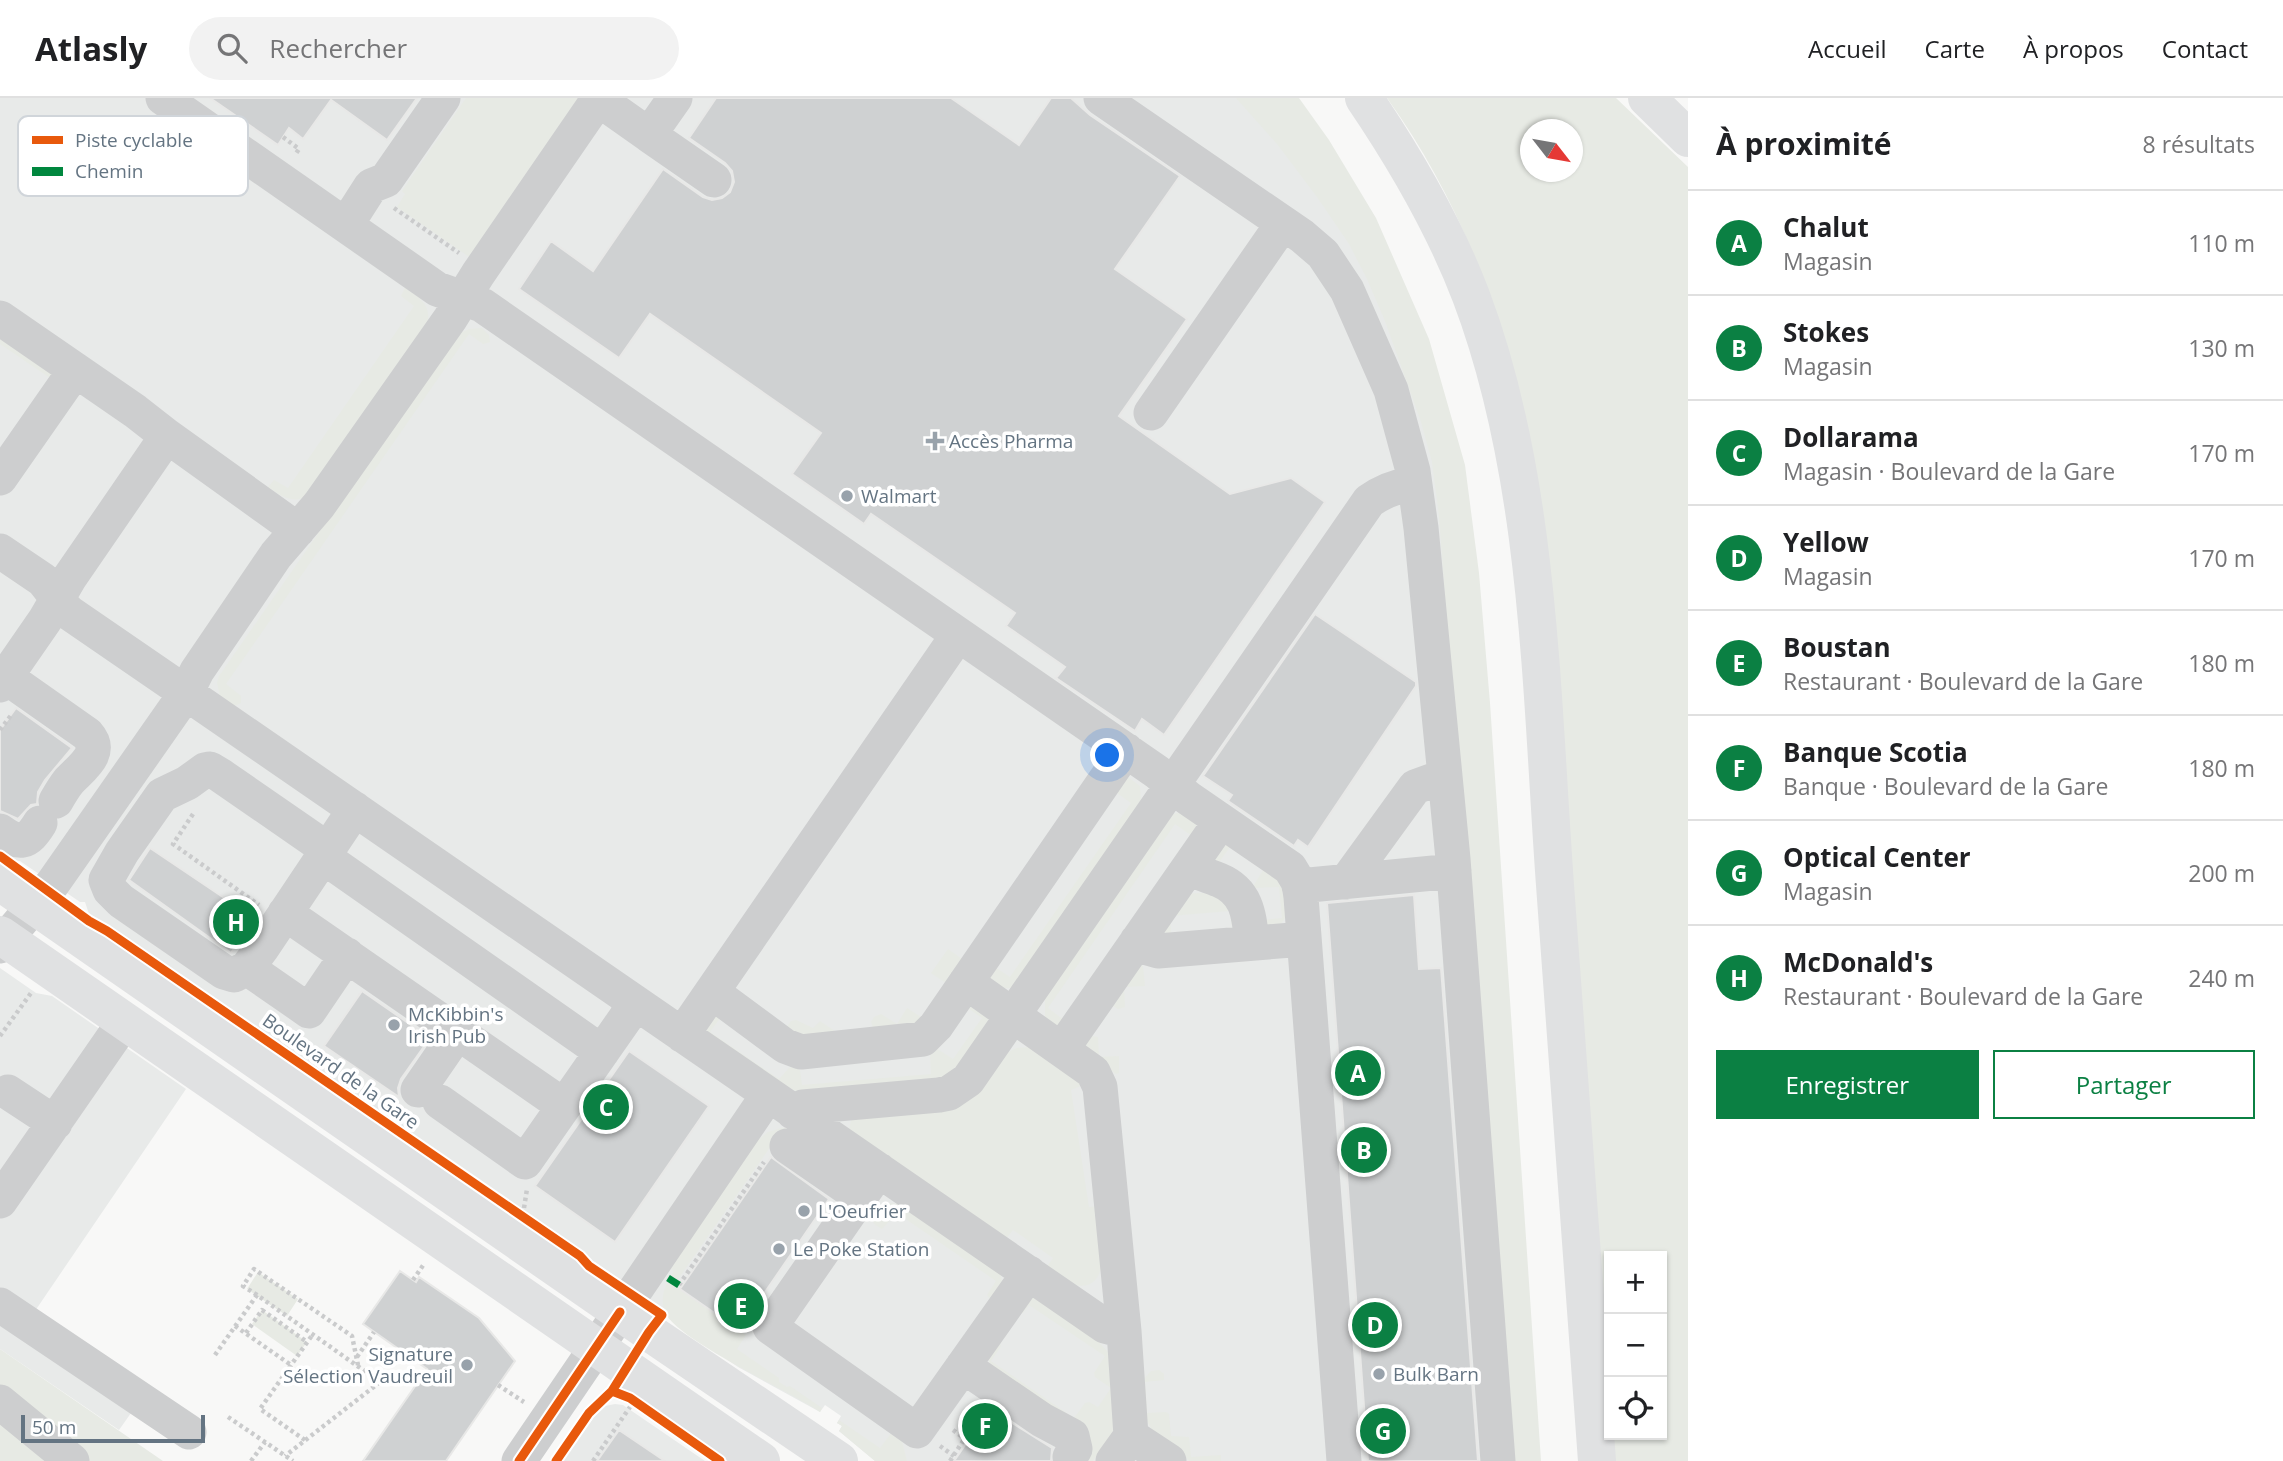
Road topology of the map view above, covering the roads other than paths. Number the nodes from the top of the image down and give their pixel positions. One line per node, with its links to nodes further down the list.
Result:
1 (163, 98): 8 (street)
2 (443, 98): 14 (street)
3 (675, 98): 9 (street)
4 (1101, 98): 13 (street)
5 (1364, 98): 82 (main road)
6 (1647, 98): 10 (main road)
7 (598, 99): 9 (street); 15 (street)
8 (189, 116)
9 (649, 135): 12 (street)
10 (1688, 138)
11 (248, 157): 14 (street)
12 (714, 180)
13 (1283, 223): 18 (street); 21 (street)
14 (346, 225): 15 (street)
15 (463, 298): 22 (street); 25 (street)
16 (0, 318): 17 (street)
17 (78, 372): 19 (street); 20 (street)
18 (1151, 414)
19 (167, 436): 22 (street); 24 (street)
20 (0, 478)
21 (1415, 483): 30 (street); 31 (street)
22 (298, 530): 27 (street)
23 (0, 551): 24 (street)
24 (57, 598): 26 (street); 27 (street)
25 (958, 635): 28 (street); 49 (street)
26 (3, 681): 33 (street)
27 (186, 693): 34 (street); 40 (street)
28 (1126, 750): 31 (street); 48 (street)
29 (228, 760): 34 (street)
30 (1444, 776): 36 (street); 38 (street)
31 (1172, 785): 32 (street); 51 (street)
32 (1221, 821): 35 (street); 39 (street)
33 (0, 831)
34 (335, 837): 41 (street); 47 (street); 50 (street); 56 (street)
35 (1189, 868): 44 (street); 45 (street)
36 (1454, 871): 38 (street); 81 (street)
37 (0, 882): 40 (main road, Boulevard de la Gare)
38 (1346, 882): 39 (street)
39 (1299, 886): 42 (street)
40 (35, 905): 43 (street); 66 (main road, Boulevard de la Gare)
41 (274, 911): 46 (street); 47 (street)
42 (1304, 939): 45 (street); 80 (street)
43 (2, 940): 52 (main road)
44 (1137, 941): 45 (street); 55 (street)
45 (1252, 943)
46 (347, 955): 47 (street); 53 (street)
47 (247, 968)
48 (966, 982): 49 (street); 51 (street)
49 (712, 992): 54 (street)
50 (631, 1001): 54 (street); 56 (street)
51 (1014, 1016): 55 (street); 58 (street)
52 (124, 1022): 60 (street); 68 (main road)
53 (458, 1032): 59 (street); 59 (street)
54 (682, 1035): 58 (street)
55 (1062, 1049): 67 (street)
56 (602, 1052): 59 (street)
57 (3, 1094): 60 (street)
58 (781, 1103): 62 (street); 66 (street)
59 (564, 1106)
60 (55, 1123): 63 (street)
61 (779, 1149): 62 (street)
62 (870, 1184): 64 (street); 72 (street)
63 (0, 1202)
64 (1029, 1273): 67 (street); 69 (street)
65 (0, 1304): 71 (street)
66 (620, 1312): 68 (street); 78 (main road, Boulevard de la Gare)
67 (1124, 1331): 73 (street)
68 (597, 1347): 76 (street); 77 (main road)
69 (963, 1366): 72 (street); 74 (street)
70 (0, 1402): 75 (street)
71 (189, 1432)
72 (920, 1446)
73 (1122, 1448): 79 (street)
74 (1070, 1457)
75 (72, 1461)
76 (519, 1461)
77 (761, 1461)
78 (839, 1461)
79 (1168, 1461)
80 (1344, 1461)
81 (1498, 1461)
82 (1597, 1461)

